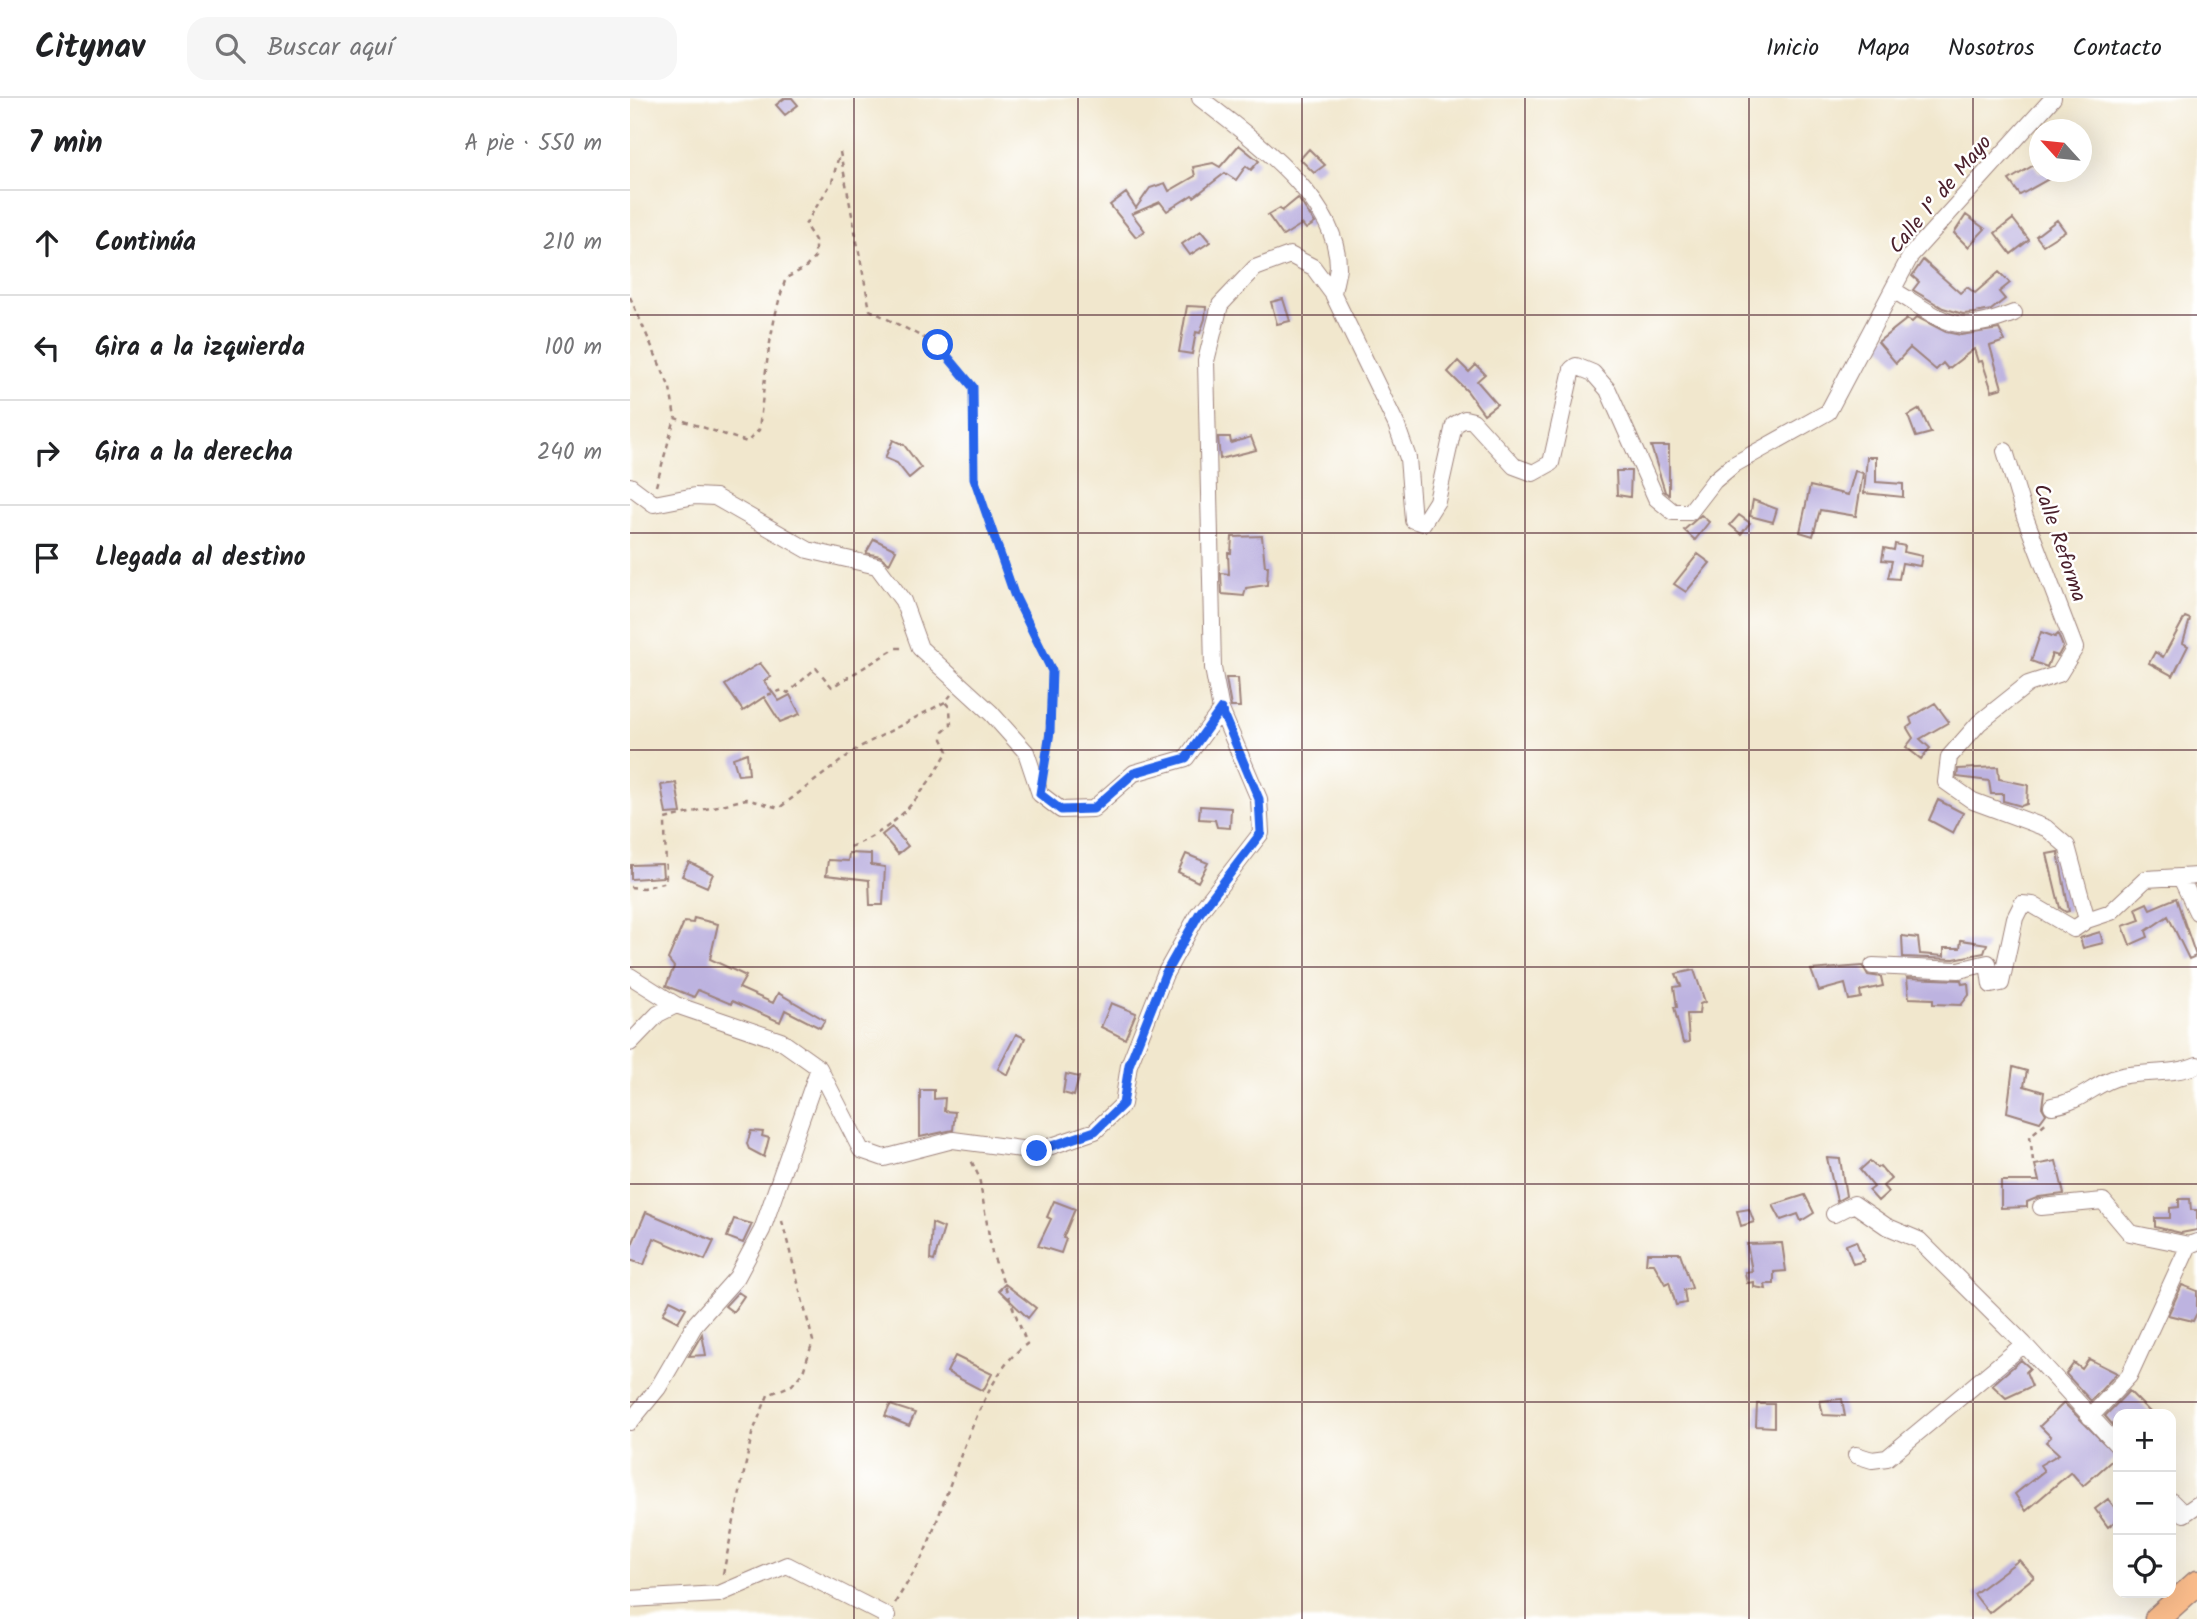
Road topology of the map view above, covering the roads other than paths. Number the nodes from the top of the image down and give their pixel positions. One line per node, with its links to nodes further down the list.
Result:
1 (1200, 98): 4 (street)
2 (2053, 98): 3 (street, Calle 1° de Mayo)
3 (1893, 290): 4 (street, Calle 1° de Mayo); 5 (street)
4 (1333, 293): 8 (street)
5 (2014, 313)
6 (2005, 451): 11 (street, Calle Reforma)
7 (630, 486): 8 (street)
8 (1221, 709): 17 (street)
9 (2189, 877): 10 (street); 11 (street)
10 (2197, 912)
11 (2087, 920): 12 (street)
12 (1873, 966)
13 (630, 976): 14 (street)
14 (676, 1005): 15 (street); 17 (street)
15 (630, 1043)
16 (2197, 1065): 18 (street)
17 (818, 1068): 24 (street)
18 (2052, 1105)
19 (2042, 1207): 21 (street)
20 (1834, 1214): 22 (street)
21 (2193, 1244): 23 (street)
22 (2024, 1344): 23 (street); 26 (street)
23 (2090, 1417): 25 (street)
24 (630, 1422)
25 (2113, 1441)
26 (1856, 1455)
27 (2176, 1505): 28 (street)
28 (2197, 1505)
29 (2197, 1583): 32 (highway)
30 (630, 1599): 31 (street)
31 (886, 1618)
32 (2157, 1619)

